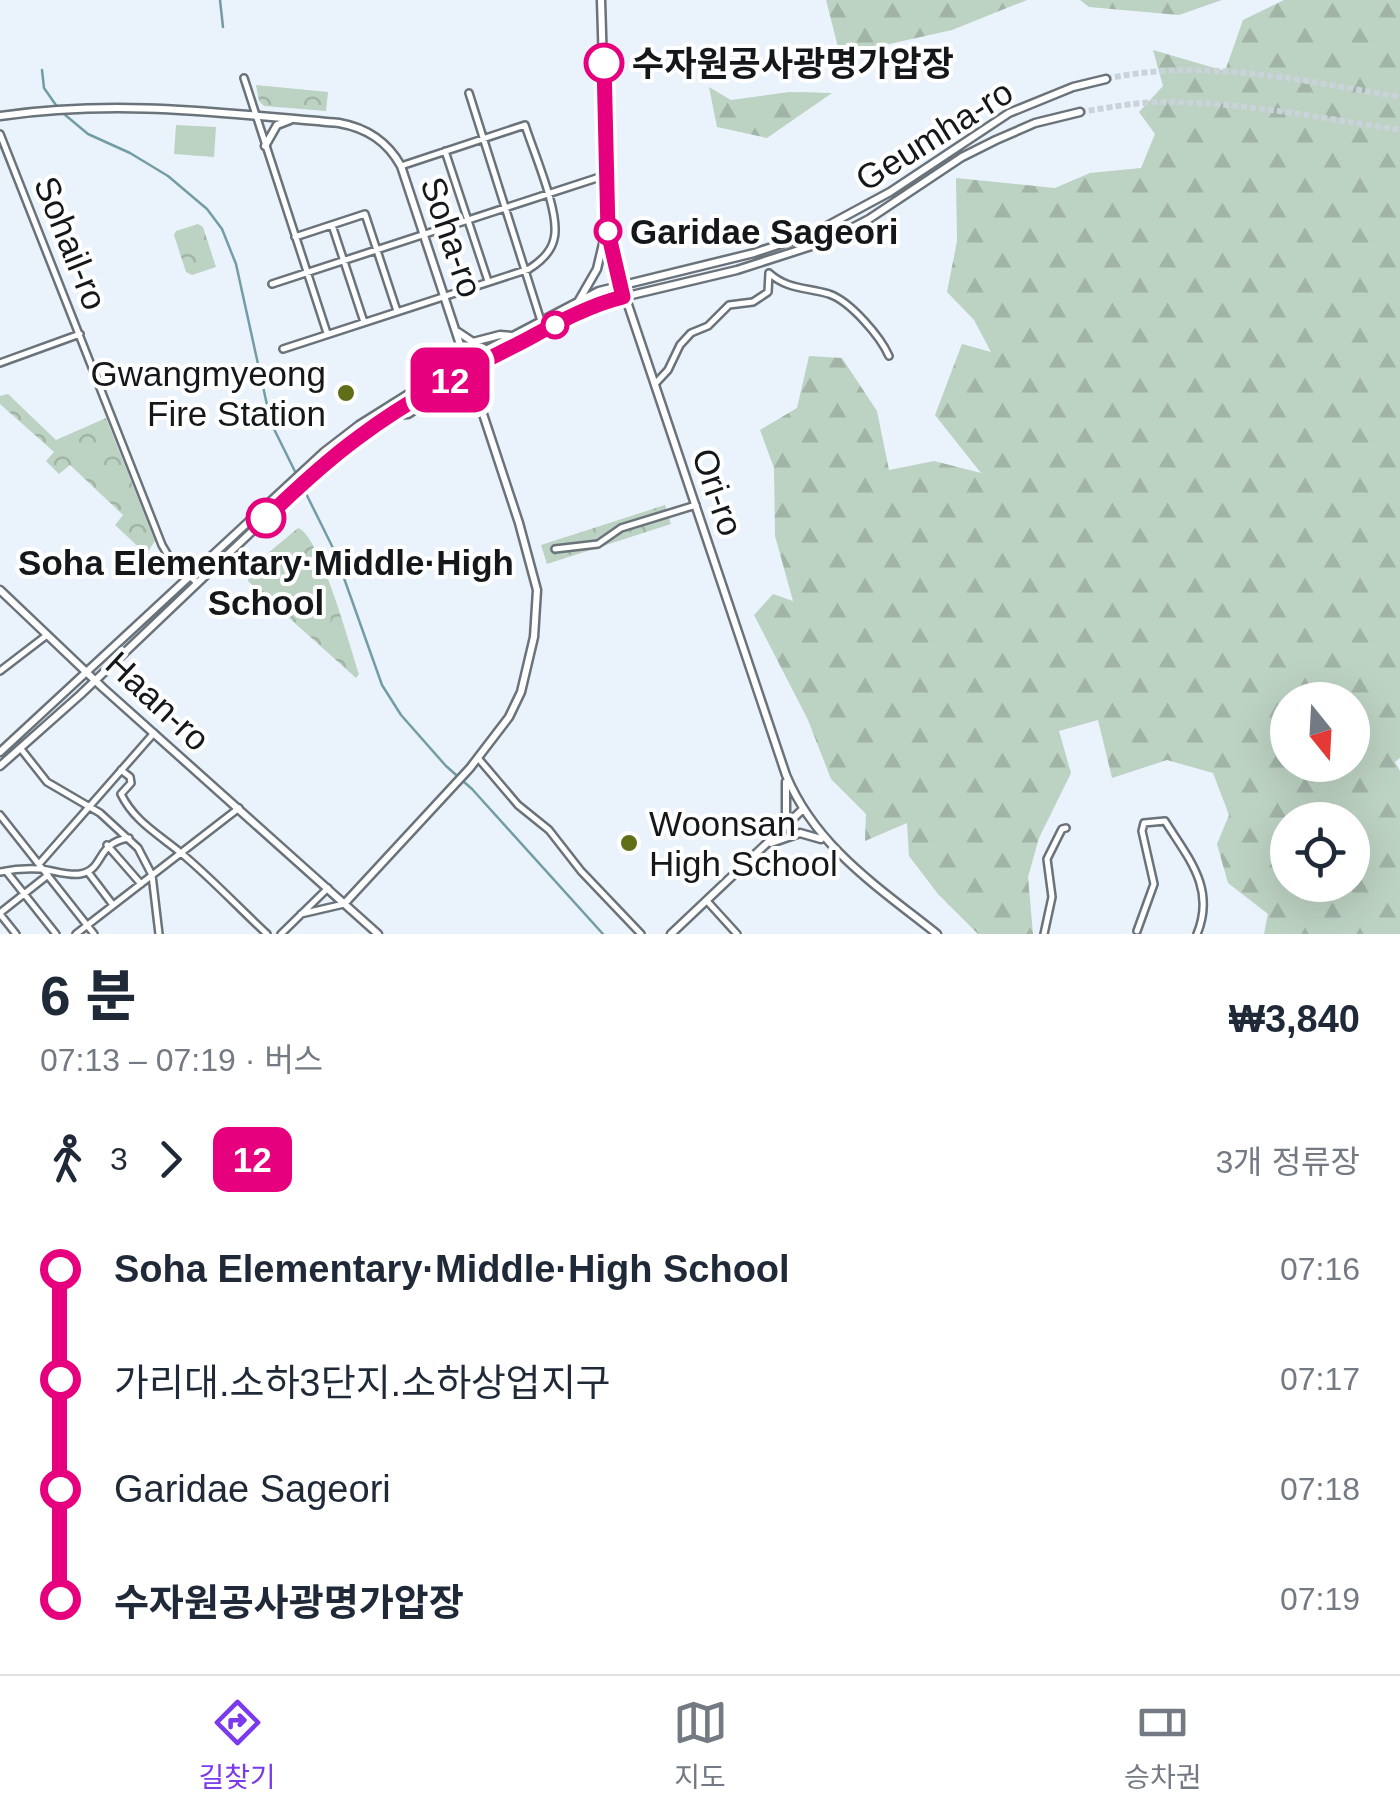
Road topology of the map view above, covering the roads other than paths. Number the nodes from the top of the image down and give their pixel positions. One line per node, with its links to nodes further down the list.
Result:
1 (601, 0): 14 (main road, Ori-ro)
2 (244, 78): 6 (street)
3 (1106, 79): 30 (main road, Geumha-ro)
4 (469, 93): 10 (street)
5 (1080, 112): 24 (main road, Geumha-ro)
6 (254, 115): 7 (main road, Soha-ro); 8 (main road, Soha-ro); 11 (street)
7 (0, 116)
8 (294, 119): 11 (main road); 13 (main road, Soha-ro)
9 (0, 134): 38 (street, Sohail-ro)
10 (483, 138): 12 (street); 15 (street); 16 (street)
11 (265, 146): 21 (street)
12 (445, 151): 13 (street); 17 (street)
13 (401, 166): 20 (main road, Soha-ro)
14 (606, 176): 15 (street); 19 (main road, Ori-ro)
15 (547, 194): 16 (street); 25 (street)
16 (505, 208): 17 (street); 25 (street)
17 (468, 220): 20 (street); 28 (street)
18 (332, 224): 21 (street); 22 (street); 23 (street)
19 (608, 224): 30 (main road, Ori-ro); 33 (main road)
20 (426, 234): 22 (street); 31 (main road, Soha-ro)
21 (295, 236): 26 (street)
22 (377, 250): 23 (street); 34 (street)
23 (344, 261): 26 (street); 36 (street)
24 (760, 263): 27 (street); 32 (main road, Geumha-ro)
25 (525, 270): 28 (street); 35 (street)
26 (307, 273): 29 (street); 39 (street)
27 (769, 273): 42 (street); 46 (street)
28 (488, 282): 31 (street)
29 (272, 284)
30 (620, 286): 32 (main road, Ori-ro); 33 (main road, Geumha-ro)
31 (446, 296): 34 (street); 37 (main road, Soha-ro)
32 (623, 297): 45 (main road, Geumha-ro); 46 (main road, Ori-ro)
33 (577, 302): 35 (main road, Geumha-ro)
34 (398, 311): 36 (street)
35 (541, 321): 40 (main road, Geumha-ro)
36 (364, 322): 39 (street)
37 (457, 330): 40 (main road); 43 (main road, Soha-ro)
38 (80, 334): 44 (street); 51 (street, Sohail-ro)
39 (327, 334): 41 (street)
40 (513, 336): 43 (main road, Geumha-ro)
41 (284, 348)
42 (889, 356)
43 (466, 360): 45 (main road, Soha-ro); 51 (main road, Geumha-ro)
44 (0, 363)
45 (469, 369): 47 (main road, Soha-ro); 48 (main road, Geumha-ro)
46 (655, 384): 49 (main road, Ori-ro)
47 (482, 410): 48 (main road); 61 (main road, Soha-ro)
48 (392, 415): 52 (main road, Geumha-ro)
49 (696, 505): 50 (street); 64 (main road, Ori-ro)
50 (555, 548)
51 (190, 577): 52 (street, Sohail-ro); 56 (main road, Geumha-ro)
52 (197, 583): 57 (main road, Geumha-ro)
53 (0, 590): 54 (main road, Haan-ro)
54 (46, 635): 55 (street); 56 (main road, Haan-ro)
55 (0, 671)
56 (88, 672): 57 (main road, Haan-ro); 60 (main road, Geumha-ro)
57 (96, 680): 58 (main road, Haan-ro); 59 (main road, Geumha-ro)
58 (154, 733): 63 (street); 66 (main road, Haan-ro)
59 (21, 748): 62 (main road, Geumha-ro); 65 (street)
60 (0, 752)
61 (478, 758): 84 (main road, Soha-ro); 98 (street)
62 (0, 766)
63 (121, 770): 65 (street); 74 (street)
64 (786, 775): 67 (main road, Ori-ro); 73 (main road)
65 (89, 806): 70 (street); 75 (street)
66 (239, 808): 74 (street); 81 (main road, Haan-ro)
67 (802, 810): 71 (main road, Ori-ro); 73 (main road)
68 (0, 816): 75 (street)
69 (1066, 828): 102 (street)
70 (129, 838): 72 (street); 78 (street)
71 (824, 840): 73 (main road); 101 (main road, Ori-ro)
72 (107, 845): 77 (street); 80 (street)
73 (766, 845): 83 (main road)
74 (181, 853): 78 (street); 95 (street)
75 (41, 866): 76 (street); 77 (street); 79 (street)
76 (3, 872): 82 (street)
77 (88, 872): 85 (street)
78 (152, 875): 80 (street); 94 (street)
79 (48, 876): 82 (street); 88 (street)
80 (141, 884): 85 (street)
81 (328, 888): 84 (main road, Haan-ro); 87 (street)
82 (24, 894): 86 (street); 91 (street)
83 (706, 901): 99 (main road); 100 (street)
84 (345, 904): 87 (street); 97 (main road, Haan-ro)
85 (113, 905): 88 (street)
86 (0, 914): 90 (street)
87 (298, 914): 96 (street)
88 (87, 925): 92 (street); 93 (street)
89 (1136, 933): 103 (street)
90 (16, 934)
91 (56, 934)
92 (76, 934)
93 (94, 934)
94 (159, 934)
95 (267, 934)
96 (281, 934)
97 (378, 934)
98 (641, 934)
99 (671, 934)
100 (737, 934)
101 (938, 934)
102 (1044, 934)
103 (1197, 934)

